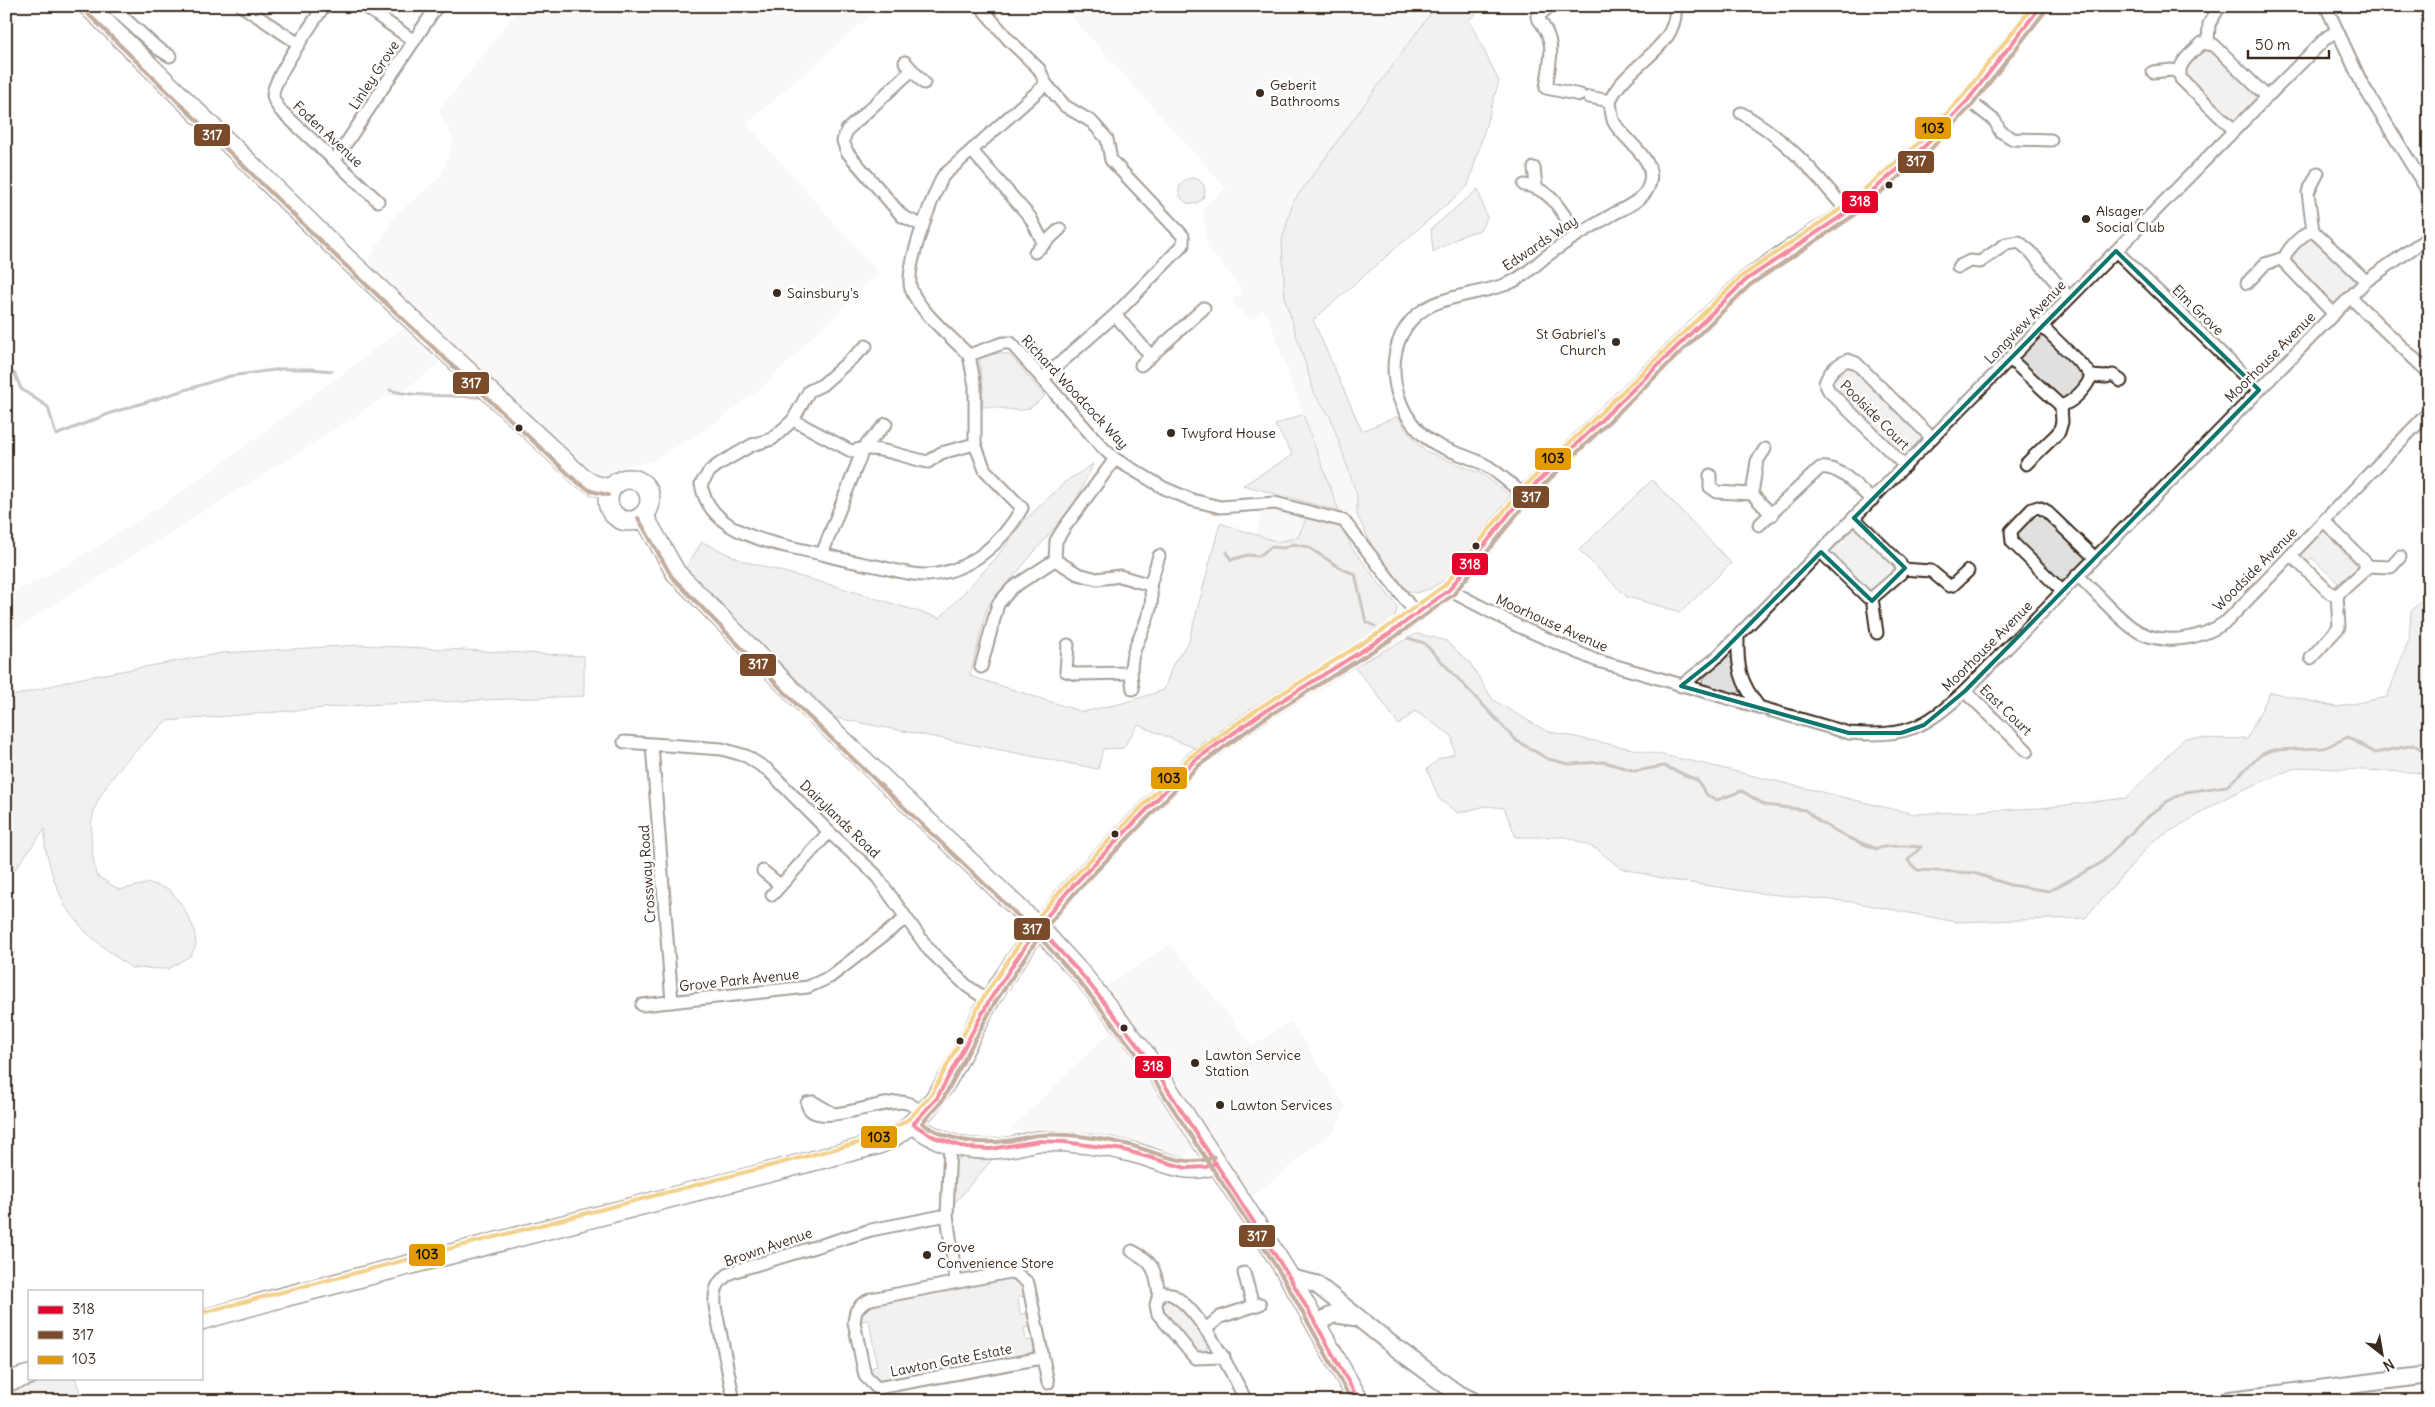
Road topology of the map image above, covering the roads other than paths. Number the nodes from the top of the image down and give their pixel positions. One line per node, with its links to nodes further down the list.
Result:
1 (88, 6): 79 (main road)
2 (111, 6): 17 (street)
3 (242, 6): 16 (street)
4 (324, 6): 16 (street, Foden Avenue)
5 (364, 6): 14 (street)
6 (437, 6): 14 (street, Linley Grove)
7 (990, 6): 21 (street)
8 (1550, 6): 24 (street)
9 (1674, 6): 24 (street)
10 (2040, 6): 23 (main road)
11 (2326, 6): 13 (street)
12 (2220, 7): 15 (street)
13 (2336, 31): 22 (street, Longview Avenue); 34 (street)
14 (414, 41): 29 (street, Linley Grove)
15 (2208, 43): 19 (street); 22 (street)
16 (299, 44): 29 (street, Foden Avenue)
17 (170, 56)
18 (2153, 72): 19 (street)
19 (2179, 73): 26 (street)
20 (924, 83): 37 (street)
21 (1046, 84): 28 (street); 43 (street)
22 (2267, 97): 26 (street, Longview Avenue)
23 (1968, 100): 27 (street); 36 (main road)
24 (1610, 101): 40 (street, Edwards Way)
25 (1741, 113): 36 (street)
26 (2234, 130): 45 (street, Longview Avenue)
27 (2052, 140)
28 (972, 151): 37 (street); 44 (street)
29 (336, 160): 35 (street, Foden Avenue)
30 (1534, 168): 33 (street)
31 (2318, 173): 39 (street)
32 (1524, 185): 33 (street)
33 (1536, 186): 40 (street)
34 (2429, 193)
35 (378, 201)
36 (1848, 212): 81 (main road)
37 (923, 226): 58 (street)
38 (1060, 229): 44 (street)
39 (2313, 231): 47 (street); 49 (street)
40 (1577, 235): 81 (street, Edwards Way)
41 (2429, 237): 49 (street, Moorhouse Avenue)
42 (1196, 239): 43 (street)
43 (1184, 241): 55 (street)
44 (1044, 244): 46 (street)
45 (2116, 251): 52 (street, Longview Avenue); 66 (street, Elm Grove)
46 (1035, 252)
47 (2284, 258): 50 (street); 54 (street)
48 (1958, 267): 52 (street)
49 (2366, 281): 51 (street, Moorhouse Avenue)
50 (2247, 283)
51 (2350, 297): 54 (street, Moorhouse Avenue); 62 (street)
52 (2069, 298): 56 (street, Longview Avenue)
53 (1204, 308): 59 (street)
54 (2334, 314): 66 (street, Moorhouse Avenue)
55 (1115, 315): 59 (street); 64 (street)
56 (2042, 326): 60 (street, Longview Avenue); 63 (street)
57 (866, 346): 69 (street)
58 (969, 355): 64 (street, Richard Woodcock Way); 72 (street)
59 (1151, 356): 61 (street)
60 (2010, 359): 67 (street); 71 (street, Longview Avenue)
61 (1141, 365)
62 (2429, 373)
63 (2091, 376): 65 (street); 67 (street)
64 (1042, 379): 75 (street, Richard Woodcock Way)
65 (2120, 380)
66 (2259, 390): 94 (street, Moorhouse Avenue)
67 (2061, 406): 76 (street)
68 (2429, 412): 88 (street, Woodside Avenue)
69 (793, 420): 73 (street); 91 (street)
70 (886, 424): 73 (street)
71 (1932, 438): 77 (street, Longview Avenue); 77 (street, Poolside Court)
72 (975, 444): 73 (street); 84 (street)
73 (864, 447): 91 (street)
74 (1765, 450): 80 (street)
75 (1115, 459): 96 (street); 106 (street, Richard Woodcock Way)
76 (2026, 464)
77 (1905, 466): 83 (street, Longview Avenue)
78 (1710, 475): 80 (street)
79 (610, 489): 85 (main road); 85 (main road)
80 (1752, 494): 86 (street)
81 (1524, 495): 102 (main road)
82 (1030, 499): 84 (street)
83 (1872, 500): 86 (street); 87 (street, Longview Avenue)
84 (1022, 508): 91 (street)
85 (643, 515): 125 (main road)
86 (1772, 515): 89 (street)
87 (1854, 518): 90 (street, Longview Avenue); 98 (street)
88 (2324, 521): 92 (street, Woodside Avenue); 97 (street)
89 (1760, 526)
90 (1821, 552): 105 (street); 108 (street, Longview Avenue)
91 (822, 554)
92 (2291, 555): 100 (street, Woodside Avenue); 104 (street)
93 (1159, 556): 101 (street)
94 (2094, 557): 100 (street, Moorhouse Avenue); 103 (street)
95 (2400, 557): 97 (street)
96 (1055, 560): 101 (street); 111 (street)
97 (2366, 566): 104 (street)
98 (1902, 569): 99 (street); 105 (street)
99 (1968, 571)
100 (2078, 575): 103 (street, Moorhouse Avenue)
101 (1150, 585): 112 (street)
102 (1449, 590): 106 (main road); 113 (street, Moorhouse Avenue)
103 (2062, 591): 115 (street, Moorhouse Avenue)
104 (2337, 595): 110 (street)
105 (1872, 598): 107 (street)
106 (1417, 615): 125 (main road)
107 (1877, 633)
108 (1738, 636): 113 (street, Longview Avenue); 116 (street)
109 (1068, 646): 112 (street)
110 (2311, 658)
111 (981, 667)
112 (1130, 672): 114 (street)
113 (1682, 686): 116 (street, Moorhouse Avenue)
114 (1133, 689)
115 (1965, 691): 116 (street, Moorhouse Avenue); 119 (street, East Court)
116 (1759, 707)
117 (624, 742): 118 (street, Dairylands Road)
118 (652, 745): 120 (street, Dairylands Road); 127 (street, Crossway Road)
119 (2027, 751)
120 (829, 832): 122 (street); 124 (street, Dairylands Road)
121 (763, 871): 122 (street)
122 (780, 885): 123 (street)
123 (772, 895)
124 (906, 918): 126 (street, Dairylands Road); 127 (street, Grove Park Avenue)
125 (1038, 927): 126 (main road); 132 (main road)
126 (989, 1001): 130 (main road)
127 (672, 1002): 128 (street, Grove Park Avenue)
128 (642, 1005)
129 (834, 1114): 130 (street)
130 (918, 1119): 131 (main road); 140 (main road)
131 (950, 1145): 132 (main road); 133 (street)
132 (1216, 1163): 136 (main road)
133 (947, 1215): 137 (street); 149 (street, Brown Avenue)
134 (1132, 1251): 138 (street)
135 (1244, 1273): 142 (street)
136 (1290, 1278): 139 (main road); 141 (main road)
137 (956, 1281): 144 (street, Lawton Gate Estate); 144 (street, Lawton Gate Estate)
138 (1159, 1293): 142 (street); 143 (street)
139 (1356, 1318): 141 (main road); 152 (main road)
140 (202, 1320)
141 (1315, 1324): 151 (main road)
142 (1206, 1329): 143 (street)
143 (1224, 1357): 150 (street)
144 (1042, 1358): 148 (street, Lawton Gate Estate)
145 (28, 1375): 147 (main road)
146 (2429, 1375): 153 (main road)
147 (6, 1382)
148 (1048, 1383)
149 (734, 1401)
150 (1246, 1401)
151 (1358, 1401)
152 (1473, 1401)
153 (2222, 1401)

